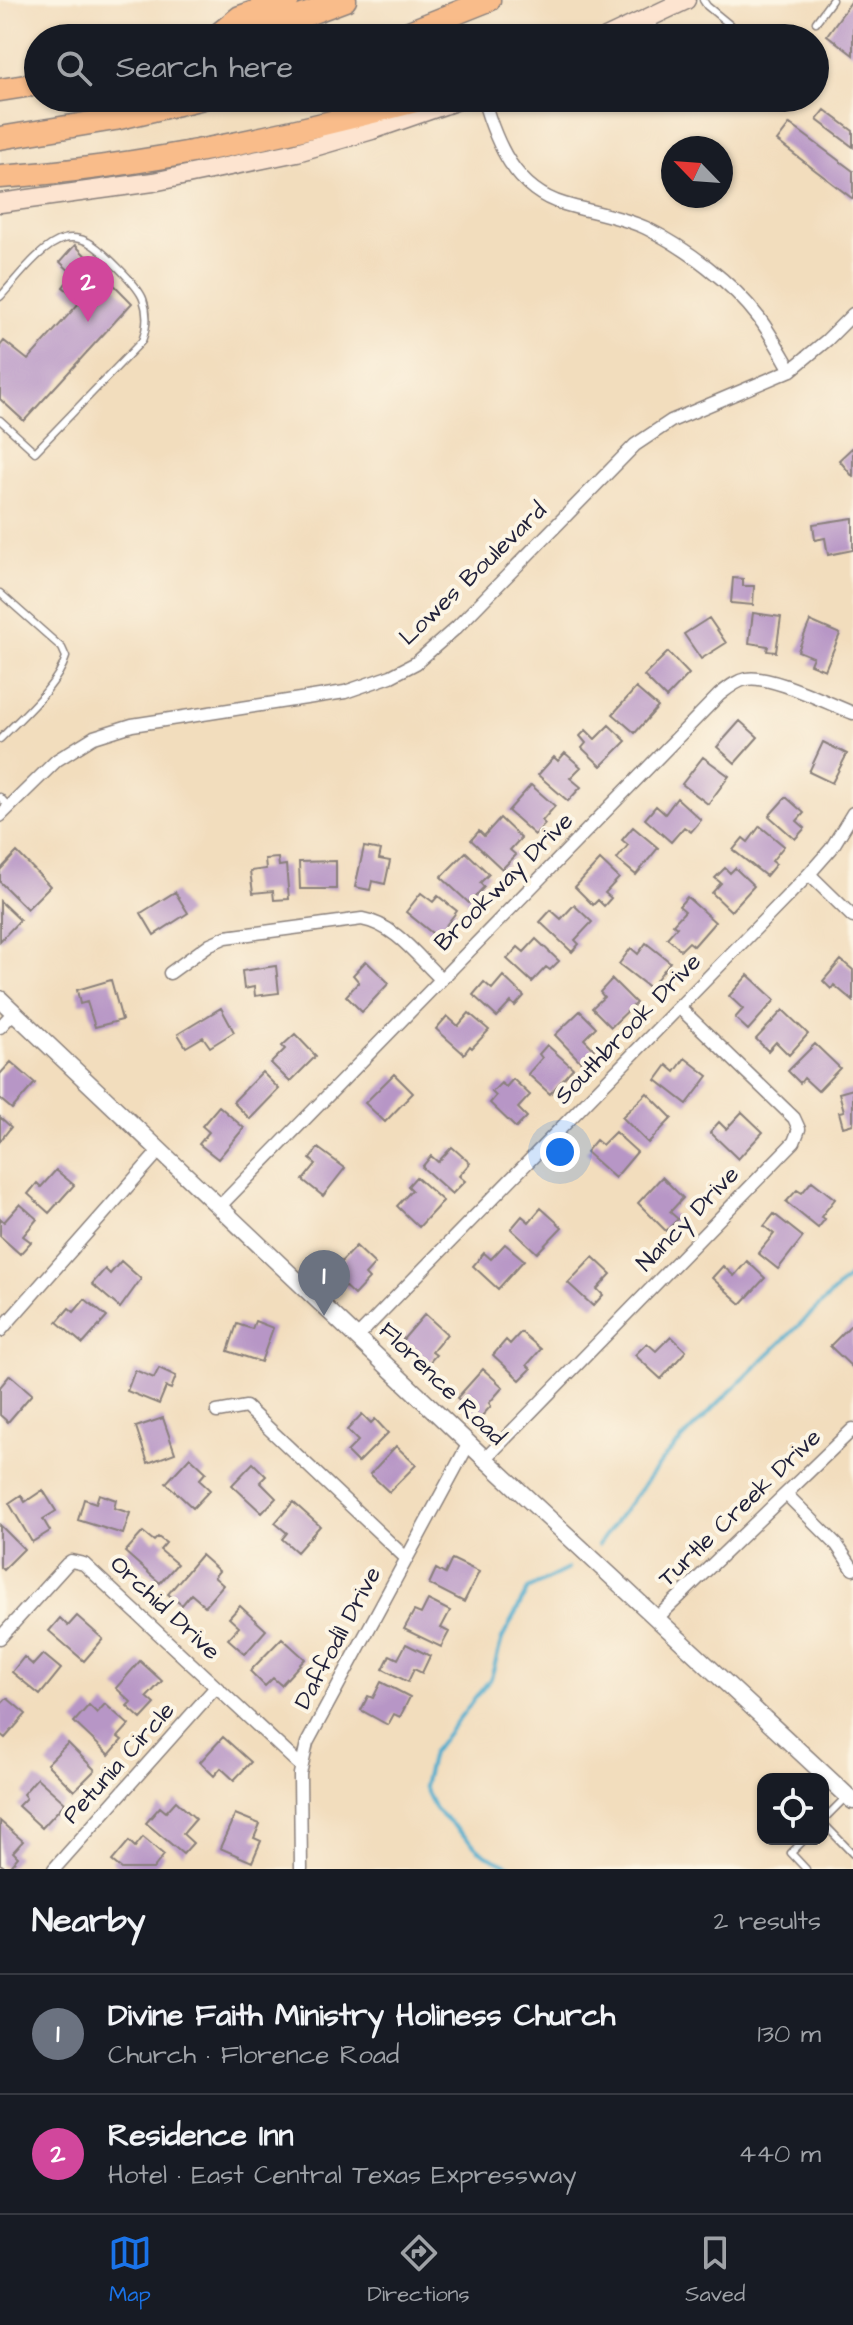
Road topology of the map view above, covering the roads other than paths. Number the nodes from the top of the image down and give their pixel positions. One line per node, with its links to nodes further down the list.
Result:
1 (288, 0): 9 (highway)
2 (345, 0): 10 (highway)
3 (489, 0): 11 (highway)
4 (686, 0): 7 (main road)
5 (703, 0): 14 (lane)
6 (832, 0): 8 (lane)
7 (647, 19): 12 (main road); 13 (lane)
8 (816, 22)
9 (231, 24)
10 (278, 24)
11 (429, 24)
12 (636, 24)
13 (651, 24)
14 (729, 24)
15 (24, 86): 16 (highway)
16 (0, 90)
17 (144, 112): 21 (highway)
18 (373, 112): 22 (highway)
19 (424, 112): 23 (main road)
20 (487, 112): 26 (street)
21 (0, 138)
22 (0, 177)
23 (0, 203)
24 (0, 297): 27 (lane)
25 (853, 314): 26 (street, Lowes Boulevard)
26 (791, 370): 31 (street, Lowes Boulevard)
27 (0, 420)
28 (0, 593): 30 (lane)
29 (853, 713): 36 (street, Brookway Drive)
30 (0, 739)
31 (3, 807)
32 (853, 813): 33 (street, Southbrook Drive)
33 (809, 874): 34 (street); 38 (street, Southbrook Drive)
34 (853, 917)
35 (170, 973): 36 (street)
36 (440, 978): 42 (street, Brookway Drive)
37 (0, 999): 39 (street, Florence Road)
38 (680, 1008): 44 (street, Southbrook Drive); 48 (street, Nancy Drive)
39 (14, 1012): 40 (street); 41 (street, Florence Road)
40 (0, 1027)
41 (160, 1150): 42 (street, Florence Road); 43 (street)
42 (220, 1206): 44 (street, Florence Road)
43 (0, 1331)
44 (358, 1336): 47 (street, Florence Road)
45 (217, 1412): 50 (street)
46 (853, 1429): 49 (street, Turtle Creek Drive)
47 (469, 1443): 48 (street, Florence Road); 50 (street, Daffodil Drive)
48 (485, 1459): 52 (street, Florence Road)
49 (786, 1494): 51 (street); 52 (street, Turtle Creek Drive)
50 (406, 1558): 55 (street, Daffodil Drive)
51 (853, 1569)
52 (657, 1618): 56 (street, Florence Road)
53 (0, 1638): 54 (street, Orchid Drive)
54 (216, 1687): 55 (street, Orchid Drive); 61 (street, Petunia Circle)
55 (301, 1766): 62 (street, Daffodil Drive)
56 (850, 1798): 57 (lane)
57 (829, 1817)
58 (829, 1828): 60 (lane)
59 (799, 1845): 63 (lane)
60 (853, 1854)
61 (54, 1869)
62 (301, 1869)
63 (806, 1869)

